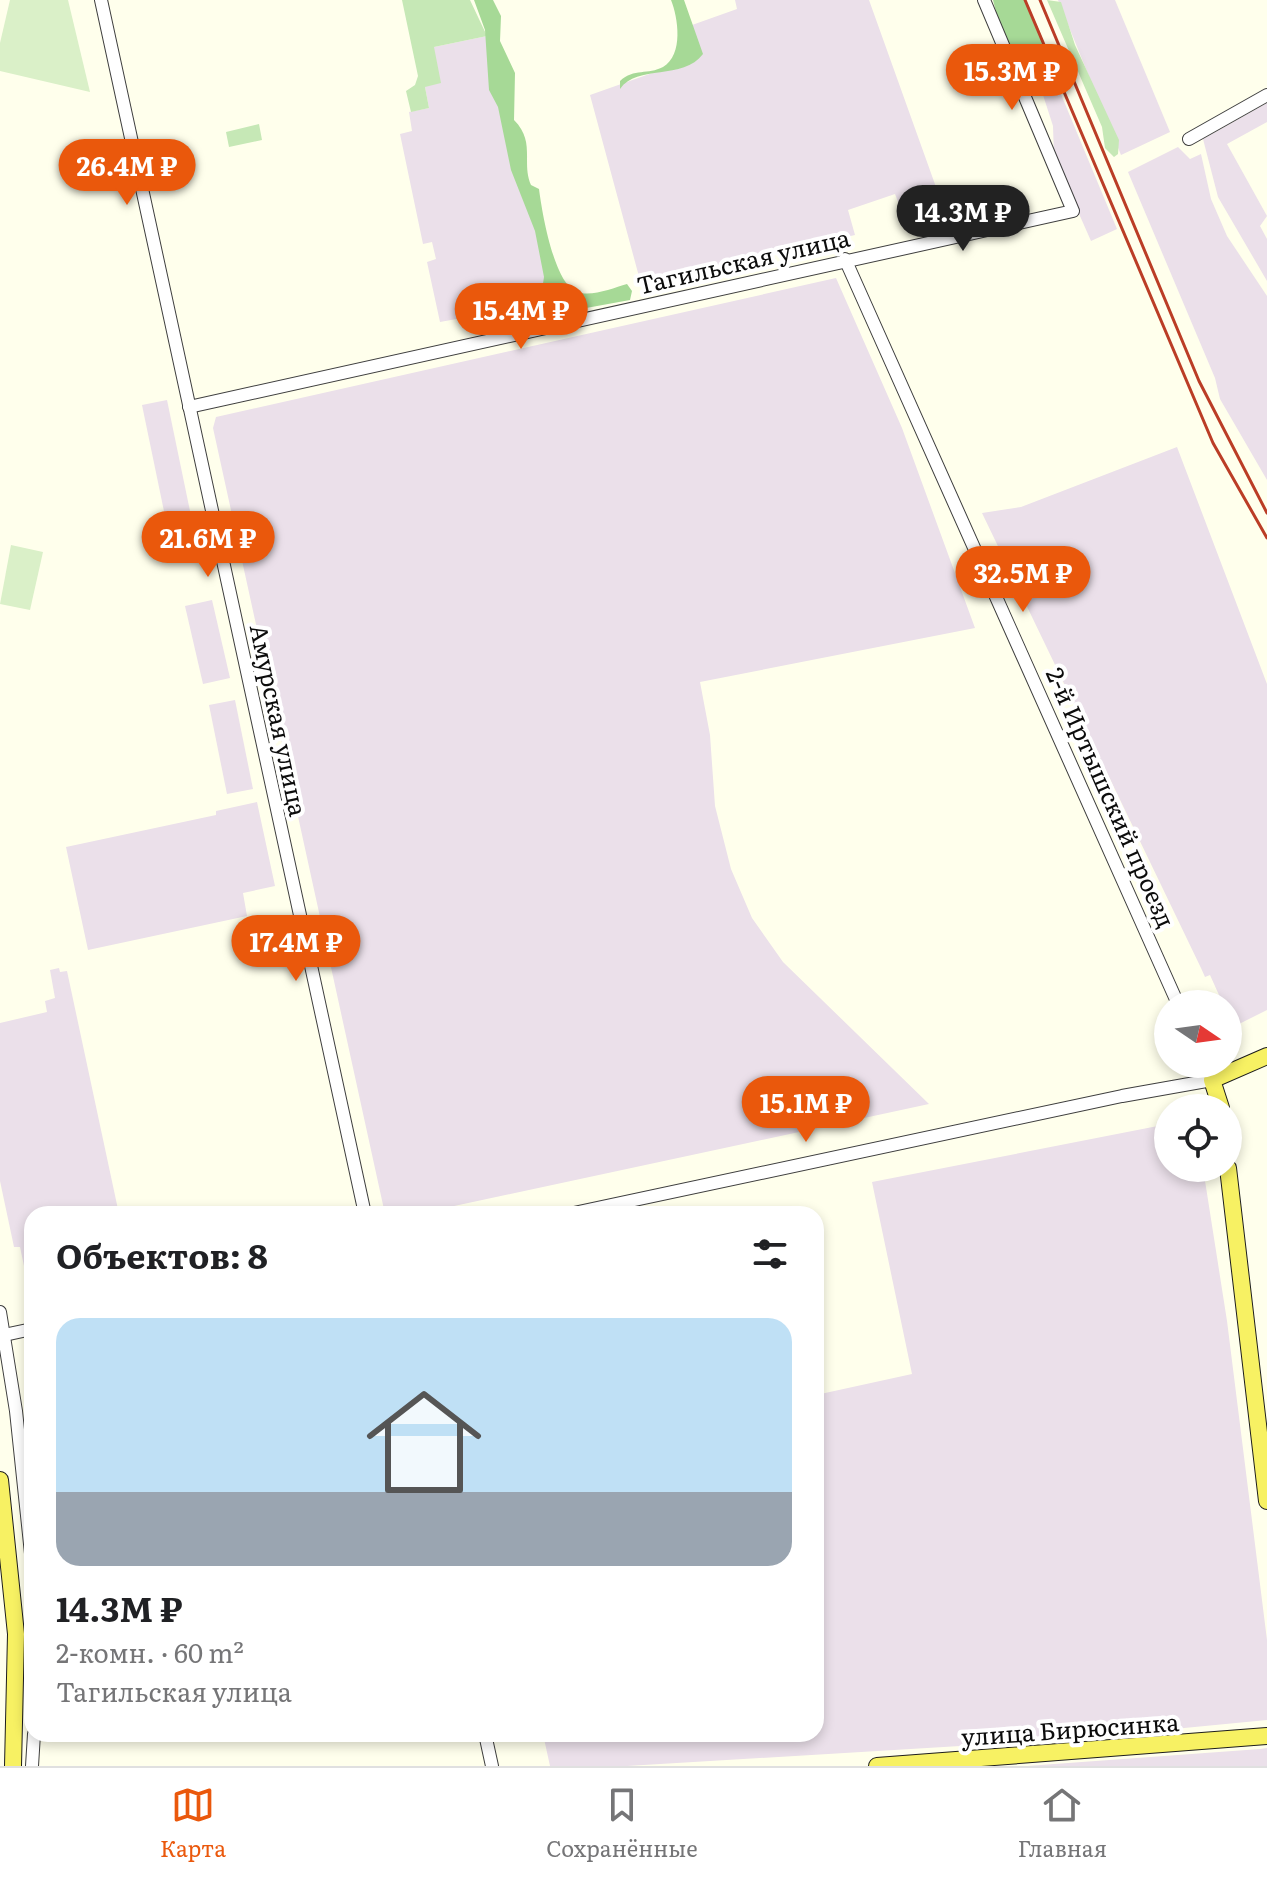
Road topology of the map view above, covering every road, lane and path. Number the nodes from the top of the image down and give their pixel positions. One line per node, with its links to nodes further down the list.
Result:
1 (101, 0): 6 (street, Амурская улица)
2 (984, 0): 5 (street, Тагильская улица)
3 (1267, 95): 4 (street)
4 (1189, 139)
5 (845, 259): 6 (street, Тагильская улица); 7 (street, 2-й Иртышский проезд)
6 (189, 407): 12 (street, Амурская улица)
7 (1172, 990)
8 (1267, 1056): 9 (main road)
9 (1242, 1063)
10 (1182, 1078): 13 (street)
11 (1230, 1182): 19 (main road)
12 (363, 1206)
13 (604, 1206)
14 (0, 1312): 16 (street)
15 (24, 1331): 16 (street)
16 (3, 1335): 18 (street)
17 (0, 1480): 24 (main road)
18 (24, 1500)
19 (1267, 1501)
20 (1267, 1736): 23 (main road, улица Бирюсинка)
21 (34, 1742): 25 (street)
22 (487, 1742): 26 (street)
23 (1008, 1762): 27 (main road, улица Бирюсинка)
24 (13, 1766)
25 (32, 1766)
26 (492, 1766)
27 (877, 1766)

